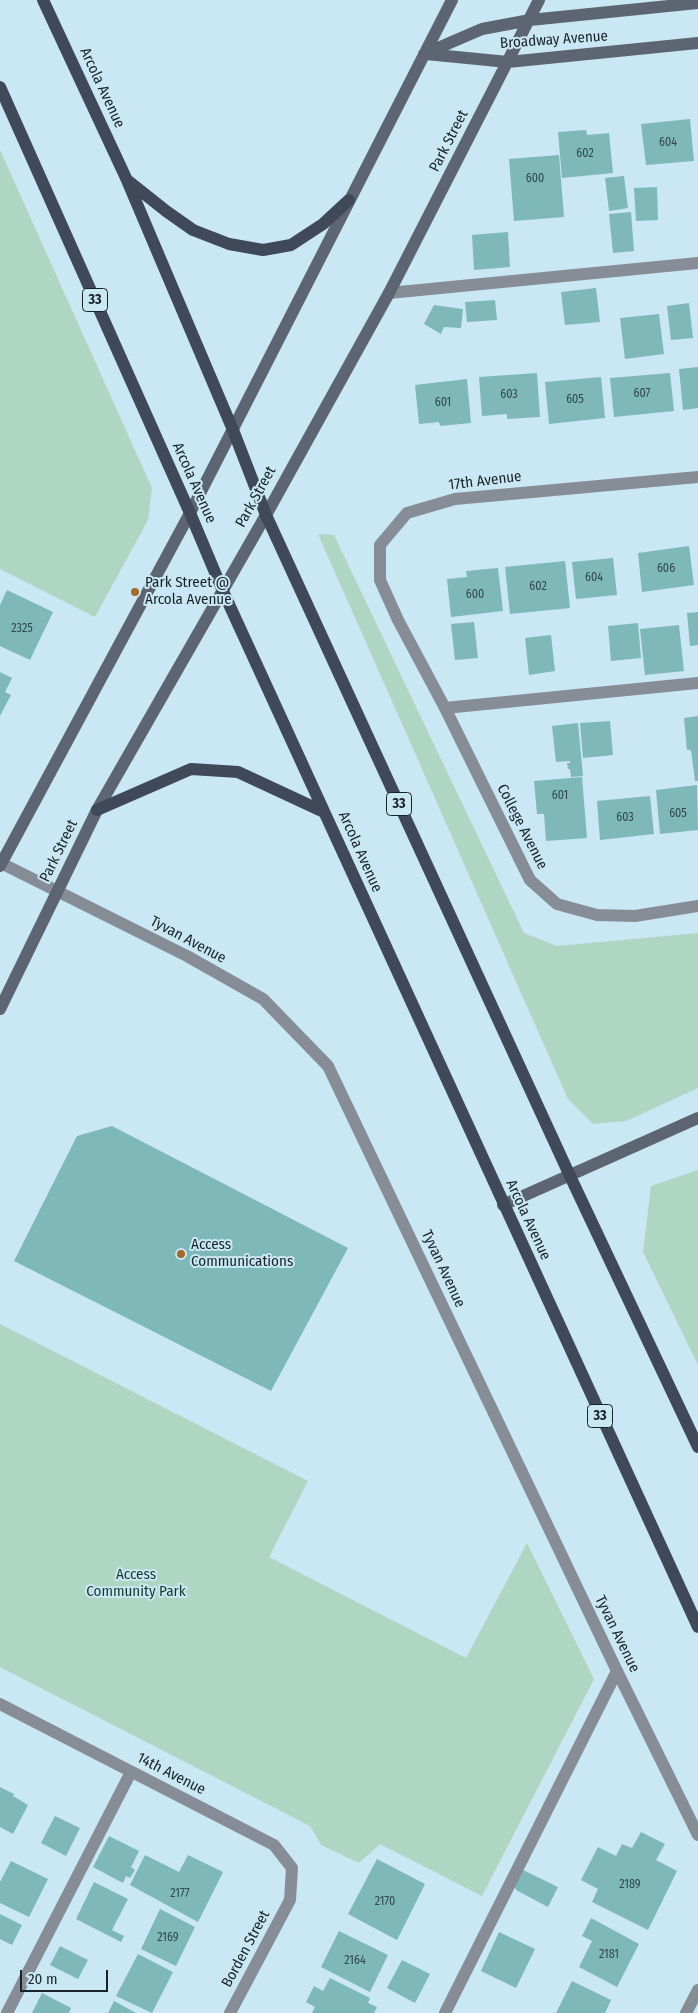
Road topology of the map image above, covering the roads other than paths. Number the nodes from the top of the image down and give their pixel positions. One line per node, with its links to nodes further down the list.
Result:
1 (43, 0): 10 (main road, Arcola Avenue / 33)
2 (452, 0): 7 (street)
3 (540, 0): 5 (street, Park Street)
4 (698, 3): 5 (street, Broadway Avenue)
5 (530, 20): 7 (street, Broadway Avenue); 8 (street, Park Street)
6 (698, 43): 8 (street, Broadway Avenue)
7 (424, 54): 8 (street, Broadway Avenue); 11 (street)
8 (508, 62): 13 (street, Park Street)
9 (0, 87): 16 (main road, Arcola Avenue / 33)
10 (126, 178): 11 (main road); 14 (main road, Arcola Avenue / 33)
11 (349, 200): 14 (street)
12 (698, 263): 13 (street)
13 (389, 293): 17 (street, Park Street)
14 (233, 430): 16 (street); 17 (main road, Arcola Avenue / 33)
15 (698, 477): 20 (street, 17th Avenue)
16 (190, 513): 18 (main road, Arcola Avenue / 33); 23 (street)
17 (266, 515): 18 (street, Park Street); 28 (main road, Arcola Avenue / 33)
18 (222, 589): 21 (street, Park Street); 22 (main road, Arcola Avenue / 33)
19 (698, 683): 20 (street)
20 (445, 708): 25 (street, College Avenue)
21 (97, 810): 22 (main road); 24 (street, Park Street)
22 (324, 812): 29 (main road, Arcola Avenue / 33)
23 (1, 865): 24 (street, Tyvan Avenue)
24 (58, 890): 26 (street, Park Street); 32 (street, Tyvan Avenue)
25 (698, 906)
26 (0, 1009)
27 (698, 1118): 28 (street)
28 (570, 1176): 29 (street); 30 (main road, Arcola Avenue / 33)
29 (503, 1205): 31 (main road, Arcola Avenue / 33)
30 (698, 1447)
31 (698, 1627)
32 (617, 1671): 35 (street, Tyvan Avenue); 40 (street)
33 (0, 1704): 34 (street, 14th Avenue)
34 (131, 1772): 36 (street, 14th Avenue); 38 (street)
35 (698, 1835)
36 (290, 1900): 39 (street, Borden Street)
37 (698, 1990): 41 (street)
38 (7, 2013)
39 (230, 2013)
40 (446, 2013)
41 (686, 2013)

